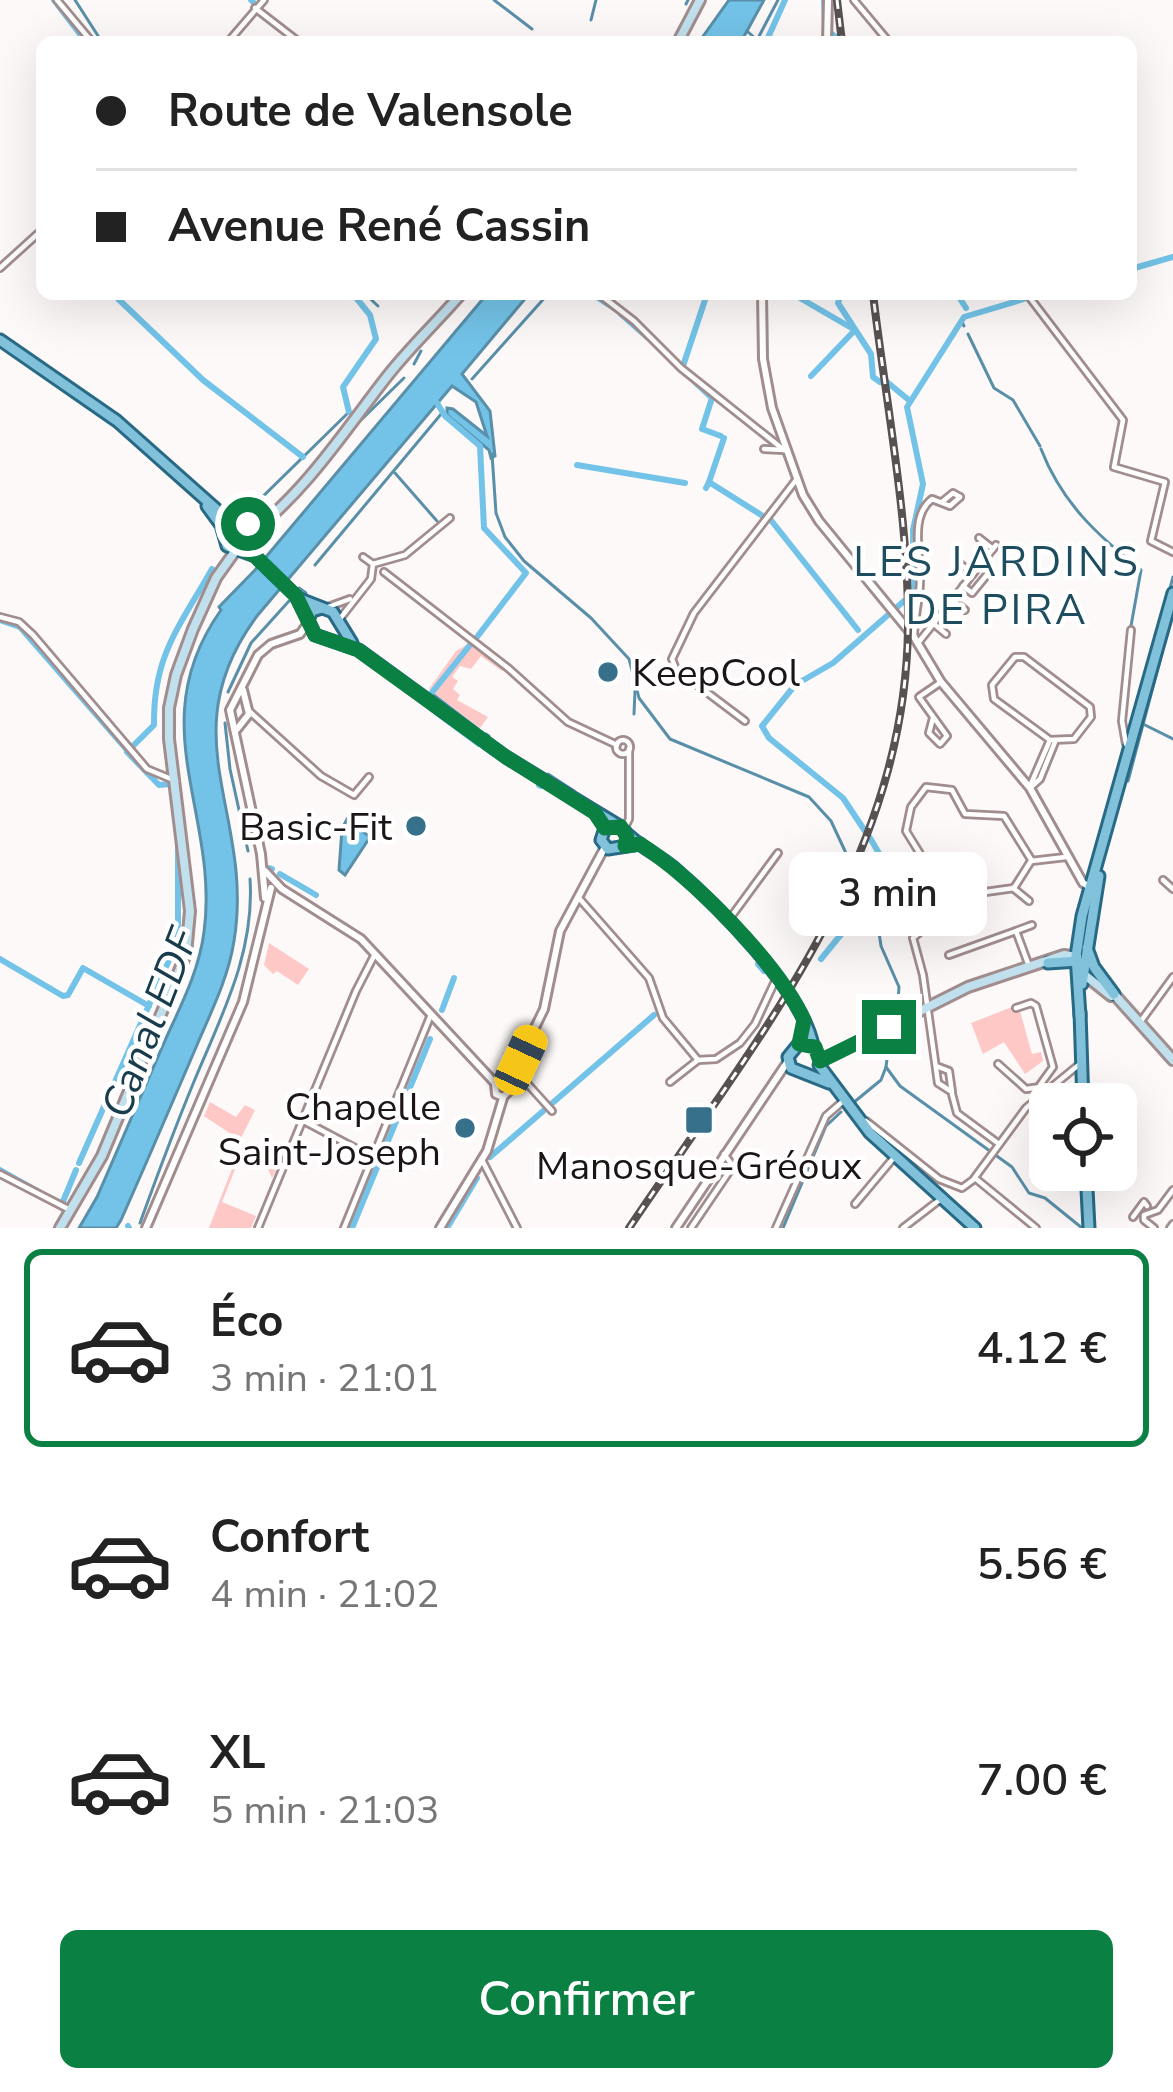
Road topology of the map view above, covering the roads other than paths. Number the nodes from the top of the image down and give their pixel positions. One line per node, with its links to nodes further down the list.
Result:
1 (57, 0): 7 (street)
2 (264, 0): 6 (street)
3 (700, 0): 10 (main road)
4 (828, 0): 11 (street)
5 (854, 0): 12 (street)
6 (255, 8): 8 (street); 9 (street)
7 (87, 36)
8 (233, 36)
9 (291, 36)
10 (681, 36)
11 (827, 36)
12 (884, 36)
13 (36, 235): 14 (street)
14 (0, 268)
15 (456, 300): 27 (main road)
16 (607, 300): 21 (street)
17 (762, 300): 21 (street)
18 (1032, 300): 29 (street)
19 (0, 340): 23 (main road)
20 (764, 449): 21 (street)
21 (784, 450): 22 (street)
22 (796, 480): 52 (street); 58 (street)
23 (189, 485): 27 (main road); 28 (main road)
24 (960, 497): 52 (street)
25 (450, 518): 33 (street)
26 (992, 535): 31 (street)
27 (241, 537): 28 (main road); 28 (main road); 37 (main road); 40 (main road)
28 (224, 538): 37 (main road)
29 (1173, 552)
30 (363, 556): 32 (street)
31 (981, 563): 35 (street); 38 (street)
32 (373, 564): 33 (street); 36 (street)
33 (382, 564): 36 (street)
34 (960, 564): 35 (street)
35 (973, 574): 38 (street)
36 (382, 575): 41 (street); 64 (street)
37 (216, 578): 62 (main road)
38 (963, 586): 42 (street)
39 (1173, 593): 60 (main road)
40 (296, 596): 43 (main road); 46 (main road)
41 (356, 596): 43 (street); 47 (street)
42 (952, 600): 44 (street); 48 (street)
43 (323, 608): 46 (main road); 47 (main road)
44 (965, 610)
45 (0, 617): 62 (street)
46 (308, 622): 51 (main road); 54 (street)
47 (338, 624): 51 (main road); 53 (main road)
48 (934, 624): 50 (street); 52 (street)
49 (1131, 629): 60 (street)
50 (946, 634)
51 (323, 637): 53 (main road); 54 (street)
52 (916, 640): 55 (street)
53 (358, 650): 64 (main road)
54 (263, 651): 56 (street)
55 (940, 682): 57 (street); 63 (street)
56 (241, 713): 61 (street); 70 (street)
57 (933, 718)
58 (745, 721)
59 (1053, 741): 59 (street); 63 (street)
60 (1131, 747): 71 (main road)
61 (370, 777)
62 (176, 781): 143 (main road)
63 (1030, 788): 67 (street)
64 (619, 833): 65 (main road); 65 (main road); 79 (main road)
65 (608, 849): 74 (street)
66 (778, 853): 78 (street)
67 (1069, 857): 68 (street); 71 (street)
68 (1032, 861): 72 (street); 77 (street)
69 (1163, 880): 73 (street)
70 (270, 884): 84 (street); 147 (street)
71 (1093, 886): 76 (main road); 82 (main road)
72 (1013, 888): 75 (street); 77 (street)
73 (1173, 889)
74 (579, 896): 106 (street); 111 (street)
75 (1029, 901)
76 (1085, 904): 82 (main road); 87 (main road)
77 (951, 905): 95 (street)
78 (740, 908): 79 (street); 83 (street)
79 (727, 921): 83 (main road)
80 (1032, 925): 81 (street)
81 (1016, 931): 85 (street); 88 (street)
82 (1082, 937): 87 (main road); 87 (main road); 92 (main road)
83 (745, 941): 89 (main road)
84 (375, 954): 97 (street); 128 (street)
85 (949, 955)
86 (1048, 963): 87 (main road); 88 (main road)
87 (1078, 963): 88 (main road); 92 (main road); 94 (main road); 98 (main road)
88 (1029, 968): 95 (main road)
89 (775, 974): 91 (main road); 93 (street)
90 (1173, 977): 100 (street)
91 (785, 988): 93 (street); 99 (main road)
92 (1108, 990): 94 (main road); 100 (main road); 100 (main road)
93 (772, 992): 106 (street)
94 (1081, 1003): 98 (main road)
95 (928, 1006): 104 (main road); 110 (street)
96 (1016, 1008): 118 (street)
97 (431, 1015): 101 (street); 102 (street)
98 (1080, 1016): 108 (main road)
99 (804, 1020): 103 (main road); 104 (main road)
100 (1137, 1023): 105 (main road)
101 (441, 1026): 102 (street); 116 (street)
102 (428, 1028): 133 (street)
103 (799, 1044): 104 (main road); 107 (main road)
104 (818, 1056): 114 (main road); 127 (main road)
105 (1172, 1058)
106 (698, 1060): 115 (street)
107 (788, 1061): 112 (street); 113 (main road)
108 (1082, 1063): 119 (street); 120 (main road)
109 (998, 1064): 121 (street)
110 (936, 1066): 122 (street); 122 (street)
111 (516, 1071): 117 (street); 126 (street)
112 (777, 1072): 113 (street); 131 (street)
113 (794, 1072): 114 (main road)
114 (808, 1075): 124 (main road)
115 (670, 1082)
116 (495, 1083): 117 (street); 123 (street)
117 (508, 1083): 123 (street)
118 (1045, 1083)
119 (1051, 1083)
120 (1082, 1083)
121 (1029, 1089)
122 (952, 1092): 130 (street)
123 (502, 1096): 134 (street)
124 (841, 1103): 129 (main road); 154 (street)
125 (1029, 1104): 130 (street)
126 (549, 1108)
127 (858, 1119): 129 (main road); 136 (street)
128 (304, 1121): 133 (street); 148 (street)
129 (870, 1133): 132 (main road)
130 (999, 1144): 136 (street)
131 (724, 1154): 152 (street); 153 (street)
132 (896, 1155): 140 (main road); 141 (street)
133 (372, 1157): 149 (street)
134 (482, 1160): 150 (street); 151 (street)
135 (0, 1174): 143 (street)
136 (975, 1178): 157 (street)
137 (1087, 1191): 145 (main road)
138 (1172, 1192): 142 (street)
139 (1148, 1195): 142 (street)
140 (942, 1198): 155 (street); 156 (main road)
141 (854, 1204)
142 (1148, 1209): 144 (street); 158 (street)
143 (68, 1214): 146 (main road)
144 (1133, 1217)
145 (1089, 1225)
146 (60, 1228)
147 (146, 1228)
148 (258, 1228)
149 (344, 1228)
150 (440, 1228)
151 (518, 1228)
152 (676, 1228)
153 (691, 1228)
154 (776, 1228)
155 (903, 1228)
156 (975, 1228)
157 (1036, 1228)
158 (1154, 1228)

